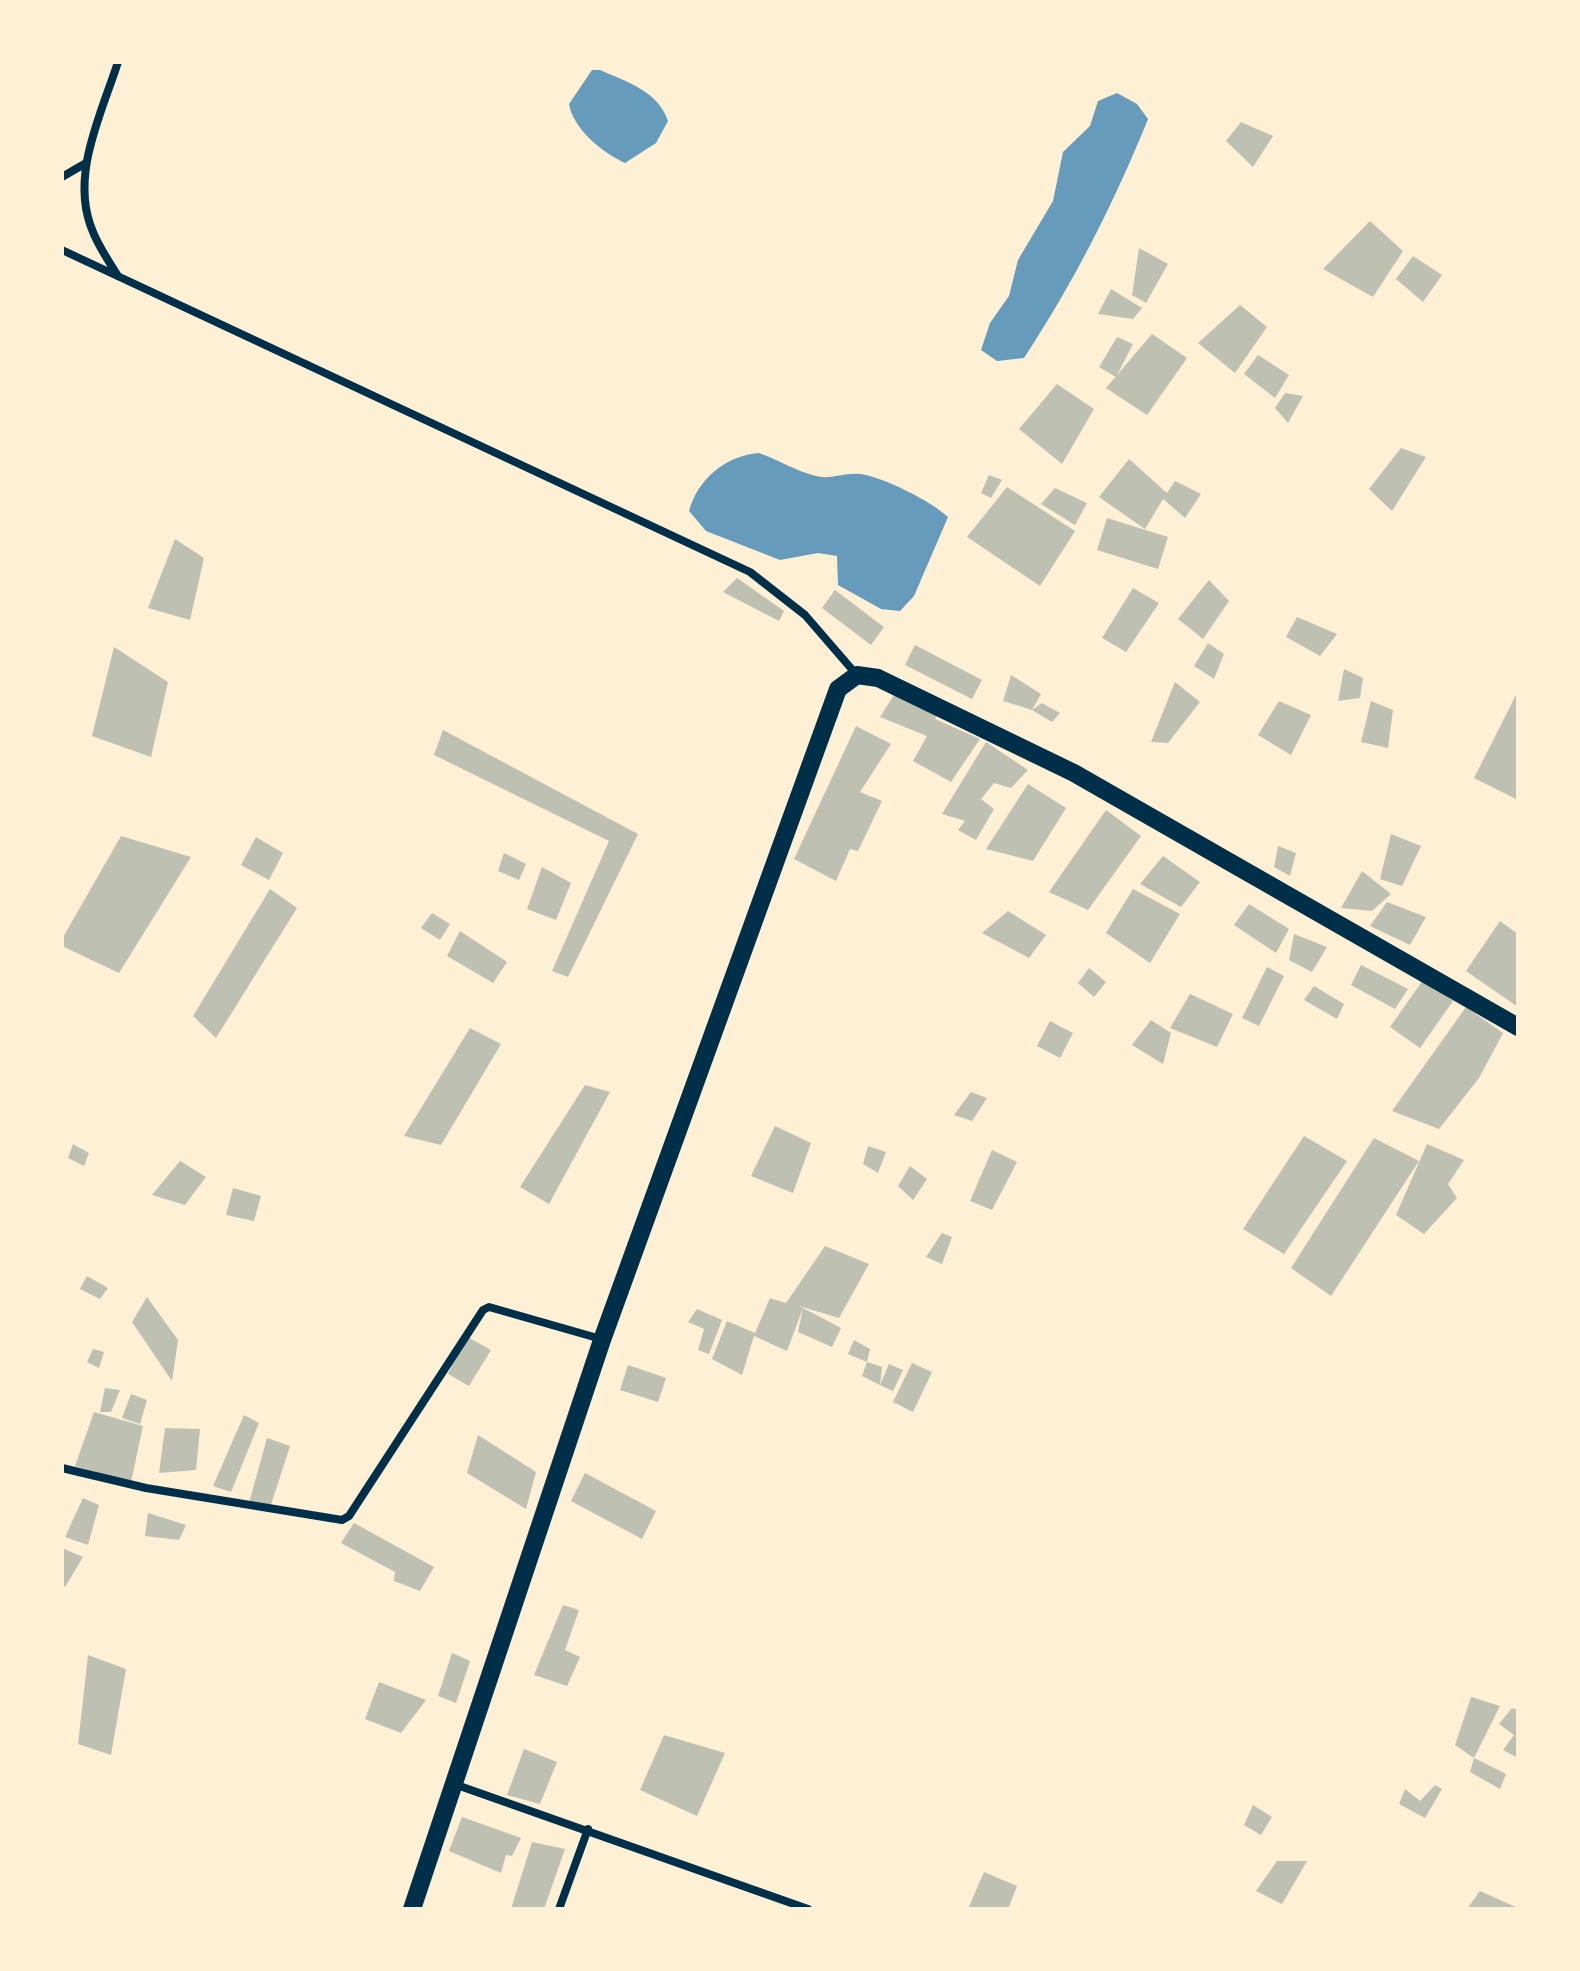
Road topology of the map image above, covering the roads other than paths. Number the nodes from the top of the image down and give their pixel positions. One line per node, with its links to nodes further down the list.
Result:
1 (118, 62): 2 (street)
2 (86, 163): 3 (street); 5 (street)
3 (62, 177)
4 (62, 250): 5 (street)
5 (118, 277): 6 (street)
6 (857, 675): 7 (main road); 8 (main road)
7 (1518, 1027)
8 (602, 1340): 9 (street); 10 (main road)
9 (62, 1468)
10 (453, 1784): 11 (street); 12 (main road)
11 (588, 1829): 13 (street); 14 (street)
12 (412, 1909)
13 (559, 1909)
14 (808, 1909)

